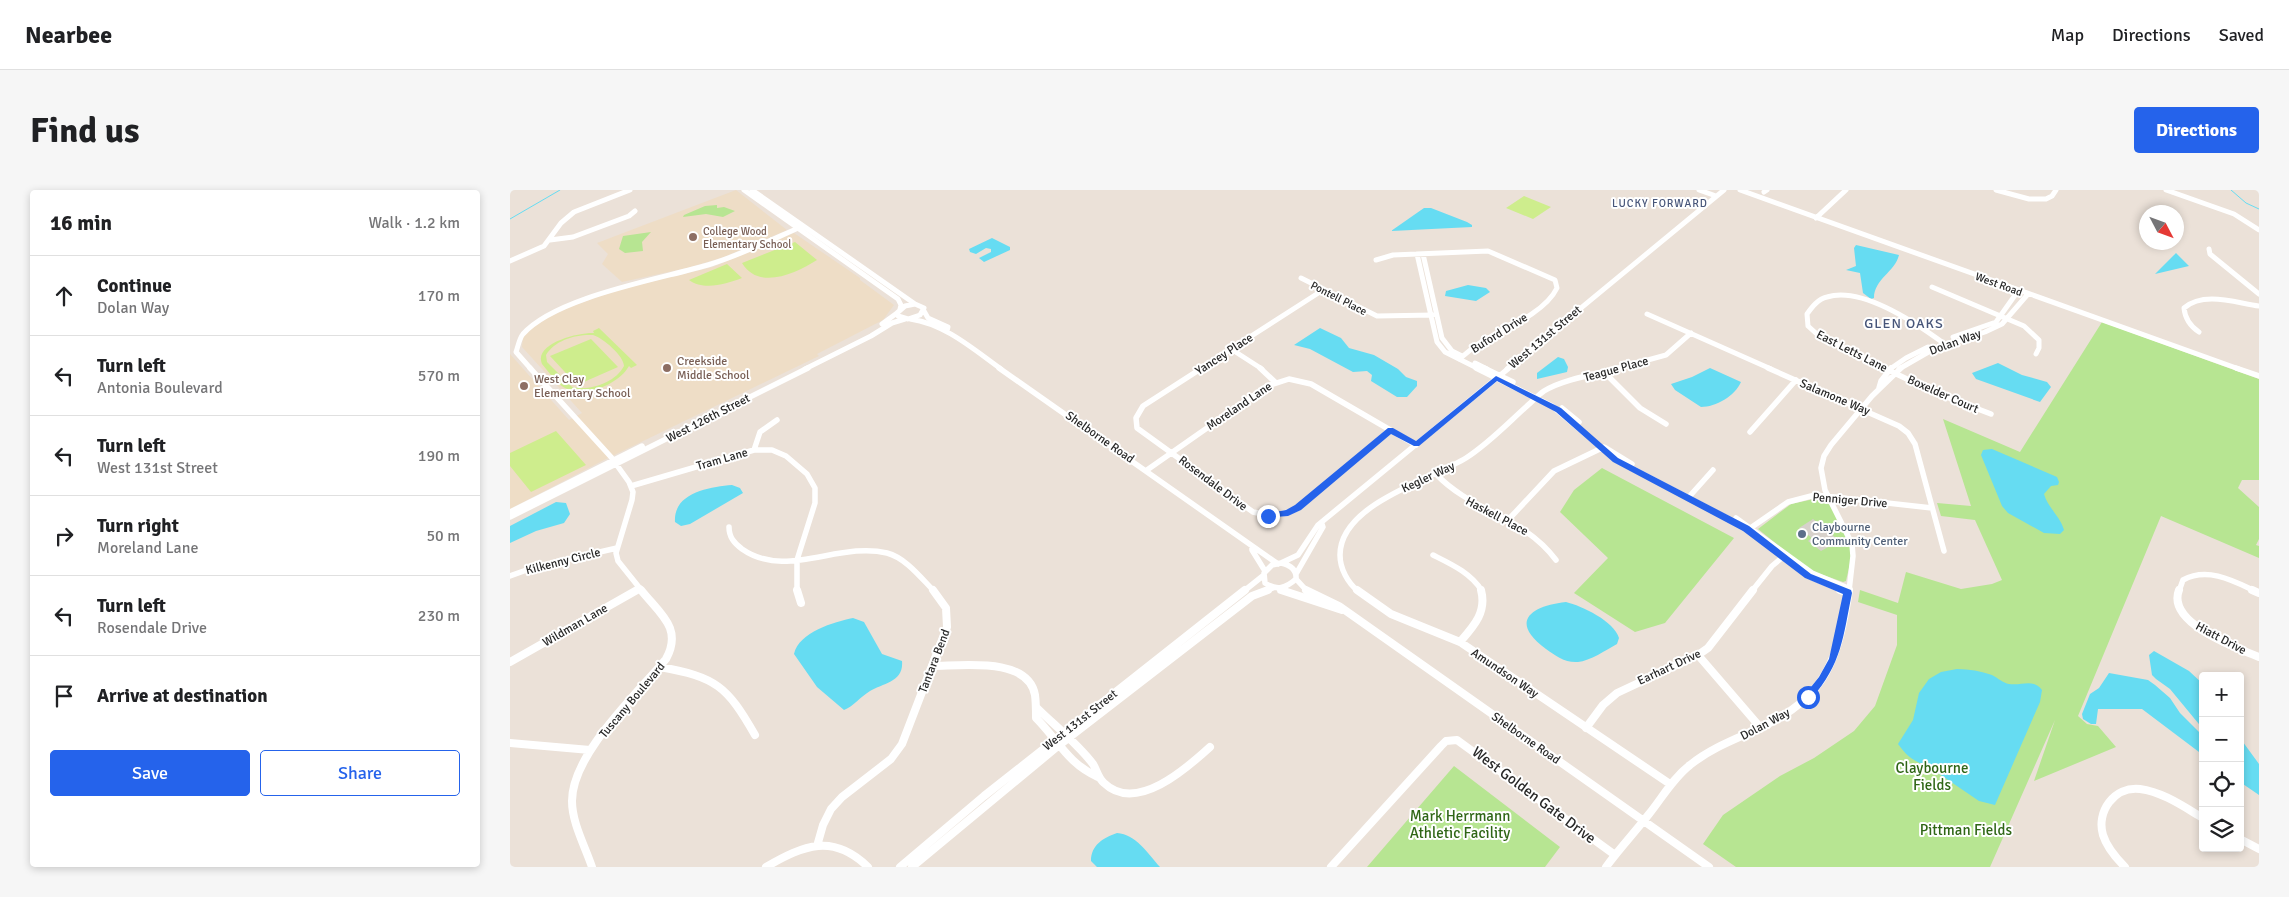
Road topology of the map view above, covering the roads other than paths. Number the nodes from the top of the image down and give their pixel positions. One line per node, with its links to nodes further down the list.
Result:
1 (630, 190): 16 (street)
2 (744, 190): 14 (street)
3 (752, 190): 14 (street)
4 (1699, 190): 11 (street)
5 (1724, 190): 11 (street, West 131st Street)
6 (1740, 190): 13 (street, West Road)
7 (1846, 190): 13 (street)
8 (1996, 190): 10 (street)
9 (2166, 190): 15 (street)
10 (2055, 192)
11 (1716, 196): 46 (street, West 131st Street)
12 (636, 211): 16 (street)
13 (1816, 218): 24 (street, West Road)
14 (800, 227): 27 (street); 29 (street); 61 (street)
15 (2259, 230)
16 (550, 240): 20 (street)
17 (2209, 248): 26 (street)
18 (1420, 254): 19 (street); 32 (street); 33 (street); 42 (street, Buford Drive)
19 (1376, 260)
20 (510, 261)
21 (1301, 278): 23 (street, Pontell Place)
22 (1932, 287): 34 (street)
23 (1323, 290): 32 (street, Pontell Place); 40 (street, Yancey Place)
24 (2018, 290): 25 (street, West Road); 34 (street, Dolan Way)
25 (2028, 294): 34 (street, Dolan Way); 45 (street, West Road)
26 (2259, 294)
27 (915, 304): 29 (street, West 126th Street); 30 (street)
28 (2259, 306): 37 (street)
29 (898, 311): 35 (street); 61 (street, West 126th Street)
30 (924, 311): 35 (street, West 126th Street); 36 (street, Shelborne Road)
31 (1647, 314): 38 (street, Salamone Way)
32 (1430, 315): 33 (street, Pontell Place); 42 (street)
33 (1437, 315): 42 (street)
34 (2004, 317): 39 (street, Dolan Way); 41 (street)
35 (908, 319): 36 (street, Shelborne Road); 61 (street, West 126th Street)
36 (947, 331): 62 (street, Shelborne Road)
37 (2199, 332)
38 (1691, 334): 44 (street, Teague Place); 47 (street, Salamone Way)
39 (1944, 343): 43 (street, Dolan Way); 43 (street, East Letts Lane)
40 (1231, 349): 48 (street); 54 (street, Yancey Place)
41 (2036, 354)
42 (1460, 358): 46 (street)
43 (1892, 371): 50 (street, Dolan Way); 51 (street, Boxelder Court)
44 (1604, 372): 49 (street, Teague Place); 53 (street)
45 (2259, 376)
46 (1498, 377): 49 (street); 57 (street, West 131st Street)
47 (1796, 380): 50 (street, Salamone Way); 56 (street)
48 (1275, 382): 55 (street, Moreland Lane); 60 (street, Moreland Lane)
49 (1537, 397): 58 (street); 64 (street, Kegler Way)
50 (1862, 408): 66 (street, Dolan Way); 68 (street, Salamone Way)
51 (1991, 414)
52 (777, 420): 59 (street)
53 (1666, 424)
54 (1136, 425): 60 (street, Rosendale Drive)
55 (1390, 430): 57 (street, Moreland Lane); 60 (street, Rosendale Drive)
56 (1750, 432)
57 (1416, 445): 72 (street, West 131st Street)
58 (1603, 447): 67 (street); 71 (street)
59 (754, 450): 65 (street, Tram Lane); 80 (street, Tram Lane)
60 (1172, 452): 62 (street, Moreland Lane)
61 (614, 463): 65 (street); 69 (street, West 126th Street); 70 (street, West 126th Street)
62 (1146, 470): 75 (street, Shelborne Road)
63 (1713, 470): 67 (street)
64 (1436, 474): 71 (street, Haskell Place); 83 (street, Kegler Way)
65 (631, 486): 76 (street)
66 (1828, 495): 68 (street, Penniger Drive); 74 (street, Penniger Drive); 89 (street, Dolan Way)
67 (1690, 496): 74 (street)
68 (1932, 508): 77 (street, Salamone Way)
69 (510, 512)
70 (510, 517)
71 (1509, 519): 81 (street, Haskell Place)
72 (1322, 524): 82 (street, West 131st Street); 86 (street, West 131st Street)
73 (729, 527): 80 (street, Tantara Bend)
74 (1750, 528): 79 (street)
75 (1252, 546): 82 (street, Shelborne Road); 84 (street, Shelborne Road)
76 (616, 548): 85 (street, Kilkenny Circle); 87 (street, Tuscany Boulevard)
77 (1944, 551)
78 (1433, 555): 93 (street)
79 (1784, 556): 89 (street); 94 (street, Earhart Drive)
80 (797, 559): 91 (street, Tram Lane); 97 (street, Tantara Bend)
81 (1556, 560)
82 (1280, 563): 84 (street); 86 (street)
83 (1342, 568): 93 (street, Amundson Way)
84 (1264, 573): 88 (street); 103 (street, West 131st Street)
85 (510, 576)
86 (1296, 577): 88 (street); 92 (street, Shelborne Road)
87 (640, 588): 96 (street, Wildman Lane); 98 (street, Tuscany Boulevard)
88 (1275, 588): 92 (street, Shelborne Road); 103 (street, West 131st Street)
89 (1848, 590): 100 (street, Dolan Way)
90 (2259, 593): 95 (street, Hiatt Drive)
91 (801, 603)
92 (1342, 610): 111 (street, Shelborne Road)
93 (1460, 642): 101 (street, Amundson Way)
94 (1698, 656): 100 (street); 101 (street, Earhart Drive)
95 (2259, 657)
96 (510, 662)
97 (932, 666): 99 (street); 113 (street, Tantara Bend)
98 (660, 667): 102 (street); 107 (street, Tuscany Boulevard)
99 (1036, 707): 103 (street); 105 (street)
100 (1760, 727): 109 (street, Dolan Way)
101 (1586, 728): 109 (street, Amundson Way)
102 (755, 735)
103 (1065, 736): 105 (street, West 131st Street); 108 (street)
104 (510, 743): 107 (street)
105 (1056, 743): 108 (street); 119 (street, West 131st Street); 120 (street, West 131st Street)
106 (1210, 747): 108 (street)
107 (590, 750): 116 (street, Tuscany Boulevard)
108 (1098, 777)
109 (1670, 784): 111 (street, Dolan Way)
110 (2199, 816): 124 (street)
111 (1644, 821): 115 (street, Dolan Way); 123 (street, Shelborne Road)
112 (2244, 841): 114 (street)
113 (817, 846): 117 (street); 118 (street)
114 (2259, 849)
115 (1615, 855): 121 (street, West Golden Gate Drive); 122 (street, Dolan Way)
116 (592, 867)
117 (766, 867)
118 (868, 867)
119 (900, 867)
120 (912, 867)
121 (1331, 867)
122 (1606, 867)
123 (1709, 867)
124 (2125, 867)

